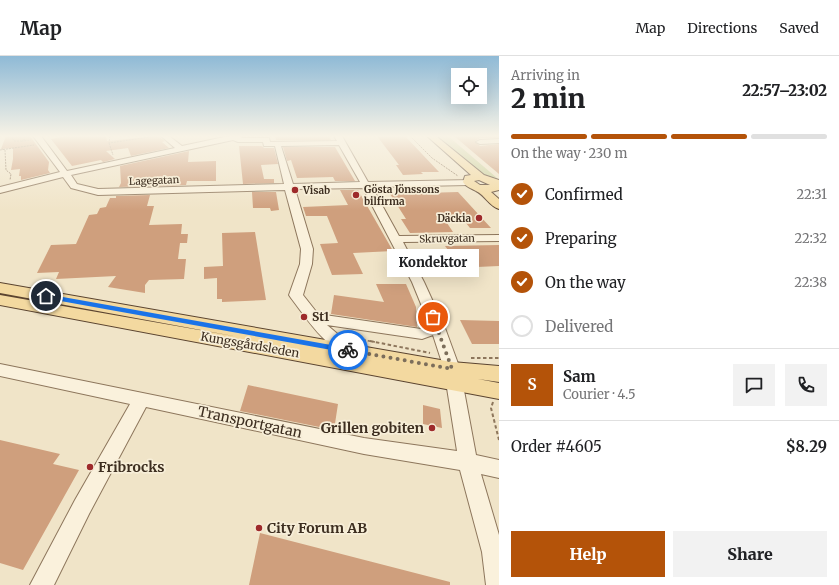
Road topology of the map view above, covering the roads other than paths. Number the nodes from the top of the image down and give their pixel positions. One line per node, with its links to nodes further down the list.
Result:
1 (53, 161): 7 (street, Lagegatan)
2 (124, 161): 7 (street)
3 (282, 161): 11 (street)
4 (352, 161): 9 (street)
5 (451, 161): 8 (main road)
6 (454, 161): 8 (main road)
7 (64, 174): 11 (street, Lagegatan); 12 (street)
8 (474, 182): 9 (street, Lagegatan); 10 (main road); 13 (main road)
9 (366, 185): 11 (street, Lagegatan); 15 (street)
10 (497, 187)
11 (290, 188): 18 (street)
12 (0, 190)
13 (499, 205)
14 (499, 238): 15 (street, Skruvgatan)
15 (396, 239): 19 (street)
16 (0, 288): 20 (main road, Kungsgårdsleden)
17 (0, 300): 21 (main road, Kungsgårdsleden)
18 (314, 318): 19 (street); 20 (street)
19 (438, 328): 21 (street)
20 (354, 345): 21 (main road, Kungsgårdsleden)
21 (451, 369): 23 (main road, Kungsgårdsleden); 24 (main road, Kungsgårdsleden); 26 (street)
22 (0, 370): 25 (street, Transportgatan)
23 (499, 374)
24 (498, 397)
25 (142, 399): 26 (street, Transportgatan); 28 (street)
26 (468, 462): 27 (street, Transportgatan); 29 (street)
27 (499, 469)
28 (42, 585)
29 (498, 585)

